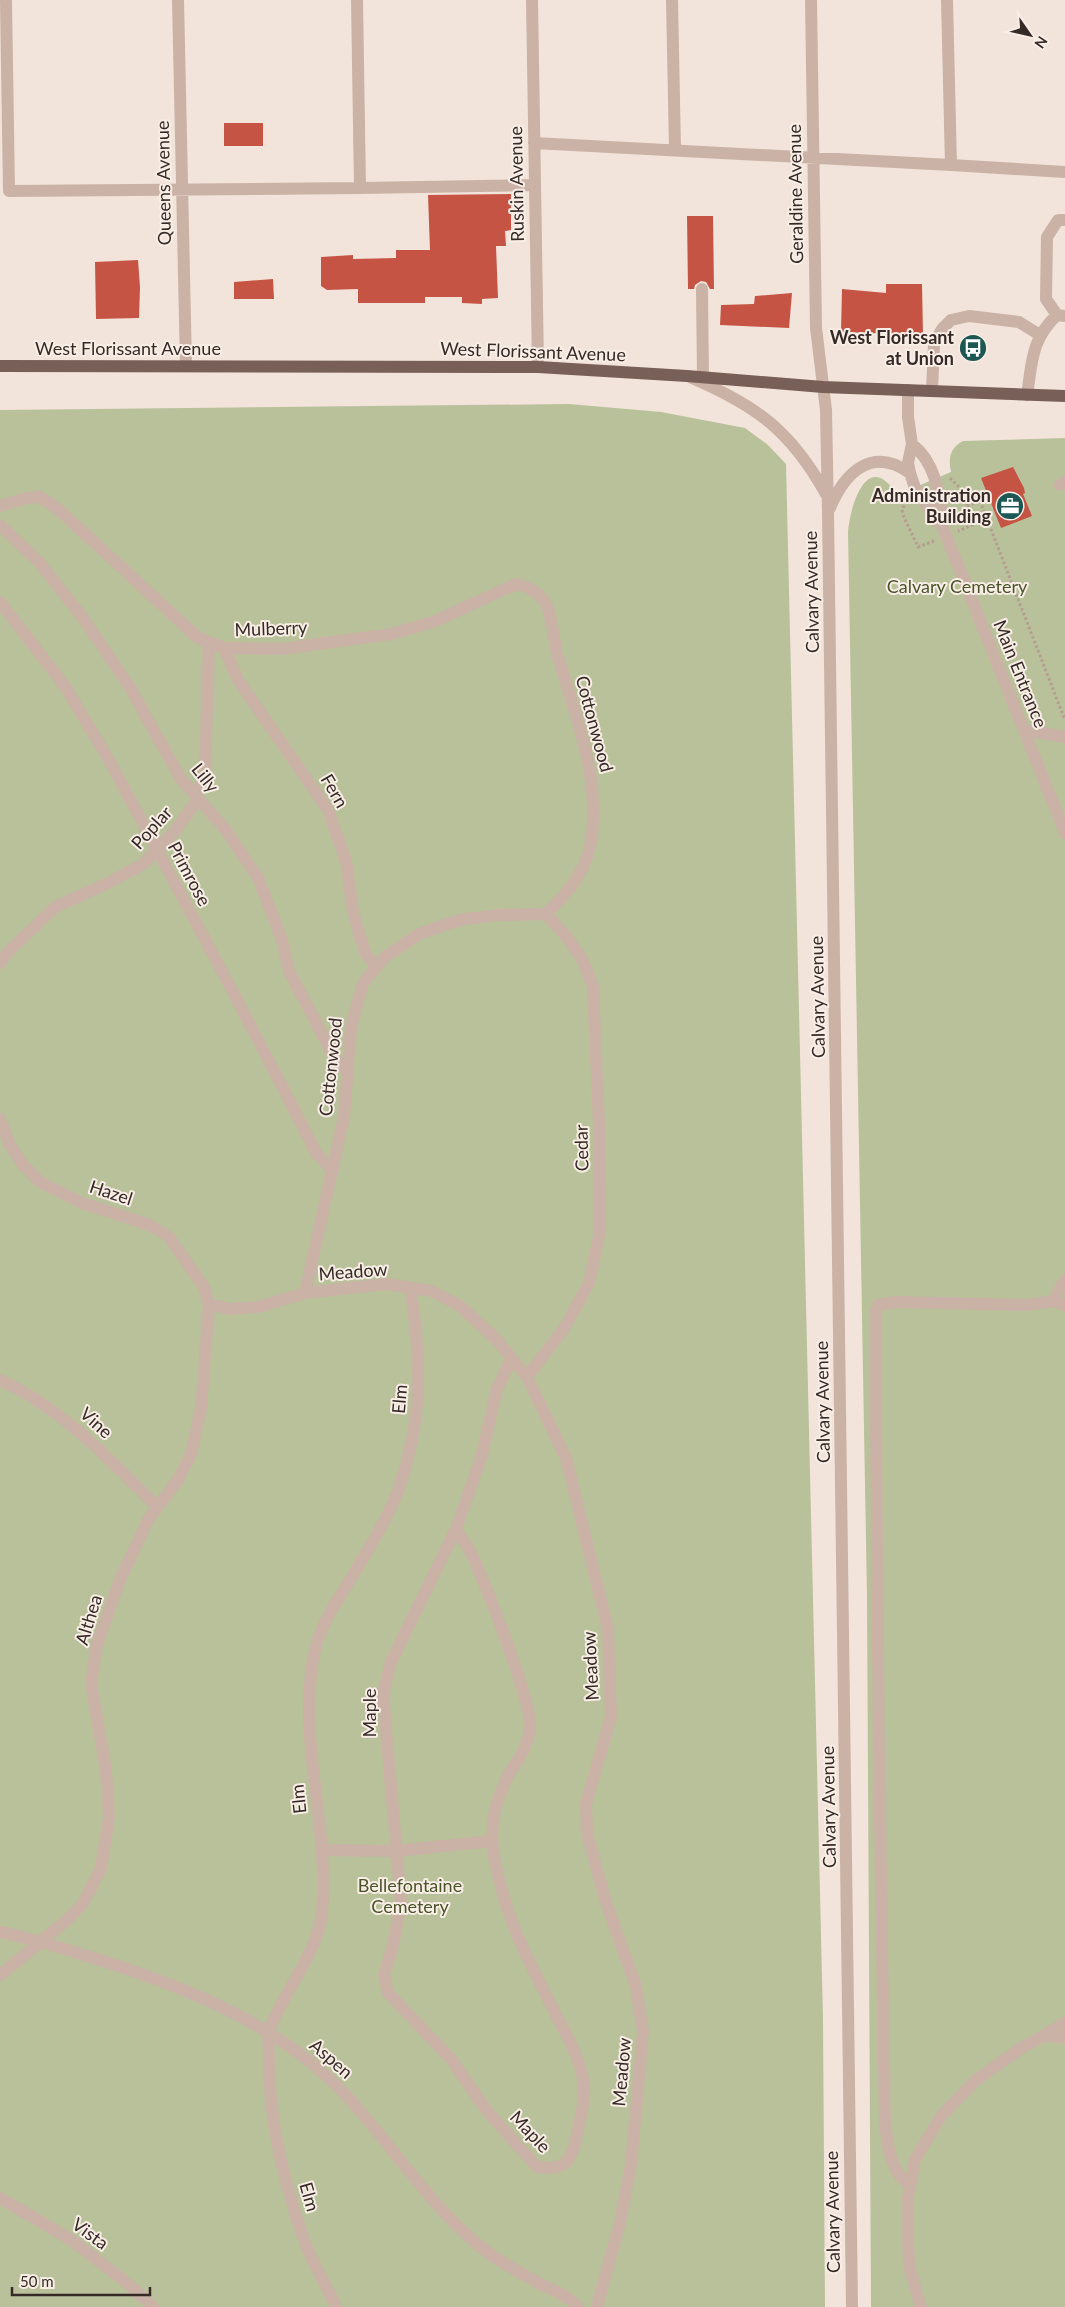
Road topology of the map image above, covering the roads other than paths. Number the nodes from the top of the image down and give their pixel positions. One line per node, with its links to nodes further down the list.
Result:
1 (6, 0): 16 (street)
2 (178, 0): 15 (street, Queens Avenue)
3 (357, 0): 14 (street)
4 (532, 0): 8 (street, Ruskin Avenue)
5 (672, 0): 9 (street)
6 (811, 0): 10 (street, Geraldine Avenue)
7 (947, 0): 11 (street)
8 (534, 142): 9 (street); 13 (street, Ruskin Avenue)
9 (675, 149): 10 (street)
10 (813, 158): 11 (street); 26 (street, Geraldine Avenue)
11 (951, 165): 12 (street)
12 (1065, 172)
13 (535, 185): 14 (street); 23 (street, Ruskin Avenue)
14 (360, 188): 15 (street)
15 (182, 190): 16 (street); 22 (street, Queens Avenue)
16 (5, 191)
17 (1065, 220): 19 (street)
18 (702, 289): 25 (street)
19 (1061, 316): 20 (street)
20 (1040, 335): 28 (street); 29 (street)
21 (0, 366): 22 (main road, West Florissant Avenue)
22 (186, 366): 23 (main road, West Florissant Avenue)
23 (538, 367): 24 (main road, West Florissant Avenue)
24 (688, 376): 25 (main road, West Florissant Avenue); 33 (street)
25 (703, 377): 26 (main road, West Florissant Avenue)
26 (823, 387): 27 (main road, West Florissant Avenue); 33 (street, Calvary Avenue)
27 (908, 390): 28 (main road, West Florissant Avenue); 31 (street, Main Entrance)
28 (932, 391): 29 (main road, West Florissant Avenue)
29 (1028, 395): 30 (main road, West Florissant Avenue)
30 (1065, 396)
31 (912, 444): 32 (street, Main Entrance); 37 (street, Main Entrance)
32 (910, 473): 35 (street); 37 (street, Main Entrance)
33 (828, 496): 35 (street, Calvary Avenue)
34 (0, 506): 40 (street, Mulberry)
35 (828, 512): 79 (street, Calvary Avenue)
36 (0, 525): 44 (street, Lilly)
37 (943, 528): 42 (street, Main Entrance)
38 (528, 587): 41 (street, Mulberry); 47 (street, Cottonwood)
39 (0, 602): 46 (street, Primrose)
40 (209, 642): 41 (street, Mulberry); 44 (street, Poplar)
41 (224, 648): 49 (street, Fern)
42 (1024, 730): 43 (street); 45 (street, Main Entrance)
43 (1065, 737)
44 (197, 797): 46 (street, Poplar); 50 (street, Lilly)
45 (1065, 833)
46 (156, 851): 48 (street, Poplar); 52 (street, Primrose)
47 (546, 914): 49 (street, Cottonwood); 59 (street, Cedar)
48 (0, 964)
49 (376, 968): 50 (street, Cottonwood)
50 (348, 1071): 52 (street, Cottonwood)
51 (0, 1119): 57 (street, Hazel)
52 (333, 1171): 55 (street, Cottonwood)
53 (1065, 1280): 56 (street)
54 (410, 1288): 55 (street, Meadow); 58 (street, Meadow); 64 (street, Elm)
55 (305, 1293): 57 (street, Meadow)
56 (1059, 1303): 73 (street)
57 (209, 1304): 61 (street, Althea)
58 (511, 1358): 59 (street, Meadow); 62 (street, Maple)
59 (527, 1377): 78 (street, Meadow)
60 (0, 1380): 61 (street, Vine)
61 (157, 1507): 67 (street, Althea)
62 (456, 1529): 63 (street, Maple); 65 (street, Maple)
63 (491, 1841): 65 (street); 65 (street, Maple)
64 (323, 1850): 65 (street); 70 (street, Elm)
65 (397, 1851)
66 (0, 1932): 67 (street, Aspen)
67 (41, 1942): 68 (street, Althea); 70 (street, Aspen)
68 (0, 1975)
69 (1065, 2023): 71 (street)
70 (269, 2032): 76 (street, Elm); 77 (street, Aspen)
71 (1044, 2036): 72 (street); 73 (street)
72 (1065, 2037)
73 (910, 2186): 80 (street)
74 (0, 2198): 75 (street, Vista)
75 (153, 2307)
76 (336, 2307)
77 (578, 2307)
78 (598, 2307)
79 (852, 2307)
80 (921, 2307)

